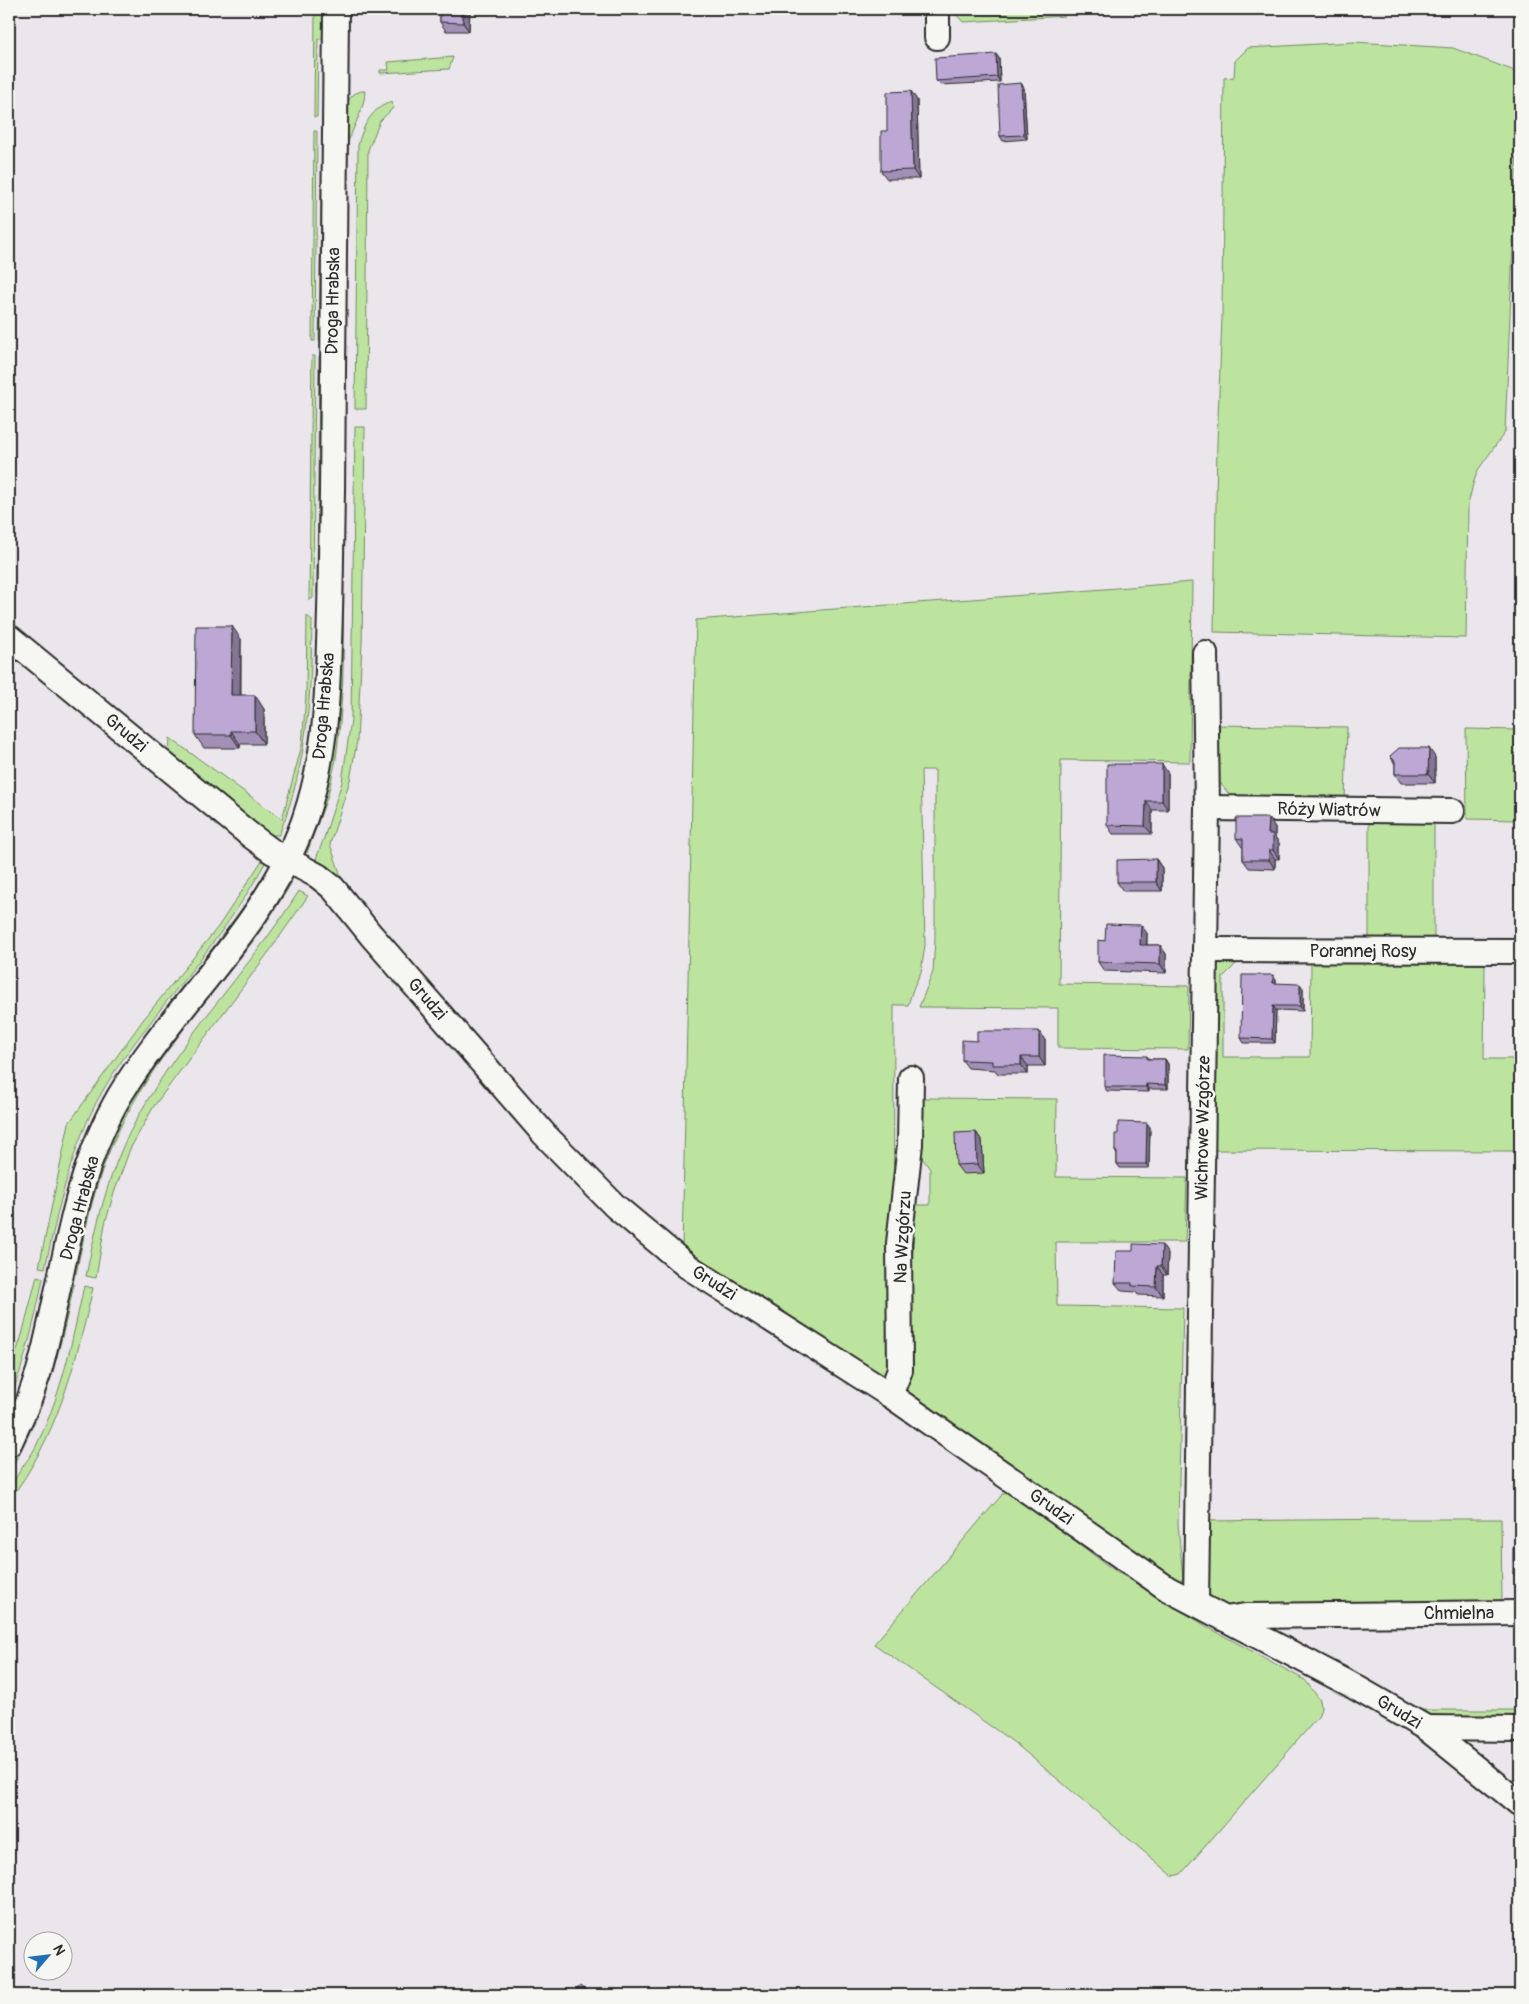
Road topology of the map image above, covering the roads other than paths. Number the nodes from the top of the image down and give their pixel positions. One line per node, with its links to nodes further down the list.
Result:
1 (336, 9): 8 (street, Droga Hrabska)
2 (937, 9): 3 (street)
3 (937, 37)
4 (9, 637): 8 (street, Grudzi)
5 (1205, 653): 6 (street, Wichrowe Wzgórze)
6 (1207, 808): 7 (street, Róży Wiatrów); 9 (street, Wichrowe Wzgórze)
7 (1452, 811)
8 (288, 860): 12 (street, Grudzi); 13 (street, Droga Hrabska)
9 (1205, 950): 10 (street, Porannej Rosy); 14 (street, Wichrowe Wzgórze)
10 (1520, 951)
11 (911, 1078): 12 (street, Na Wzgórzu)
12 (890, 1395): 14 (street, Grudzi)
13 (9, 1444)
14 (1196, 1603): 16 (street, Grudzi)
15 (1520, 1613): 16 (street, Chmielna)
16 (1225, 1619): 17 (street, Grudzi)
17 (1426, 1728): 18 (street); 19 (street, Grudzi)
18 (1520, 1729)
19 (1520, 1804)

